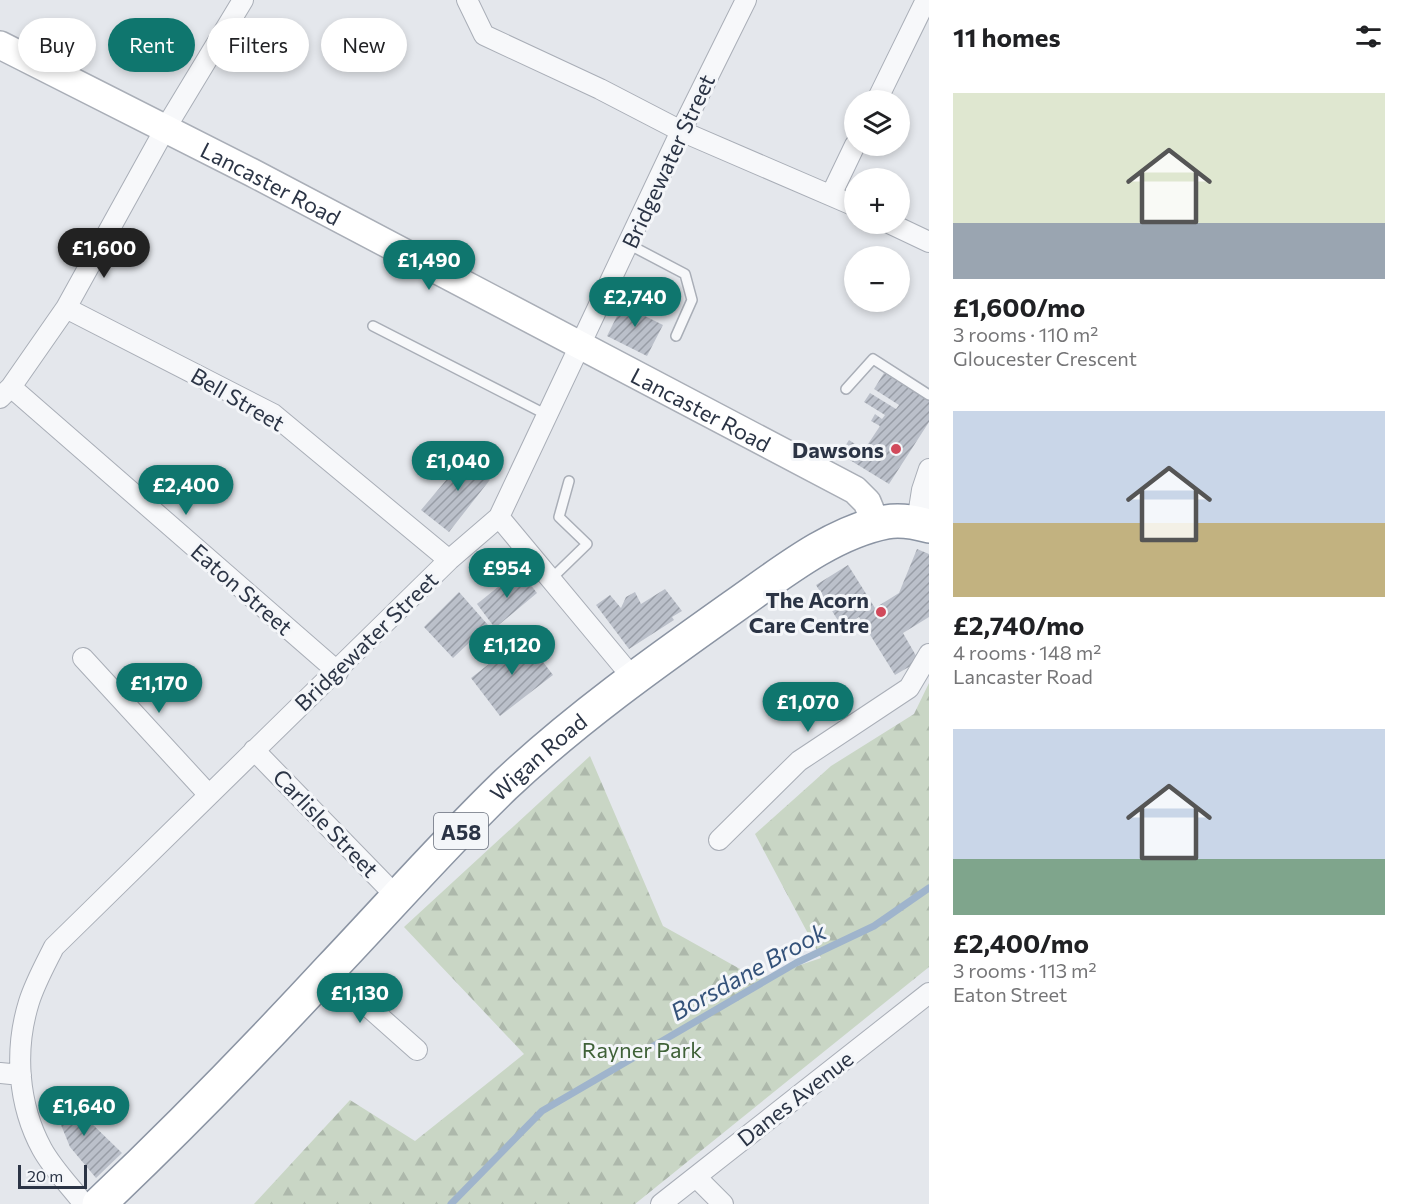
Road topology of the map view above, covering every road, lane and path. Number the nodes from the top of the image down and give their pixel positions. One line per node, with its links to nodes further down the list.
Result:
1 (243, 0): 7 (street)
2 (467, 0): 8 (street)
3 (746, 0): 8 (street, Bridgewater Street)
4 (926, 0): 6 (street)
5 (0, 45): 7 (street, Lancaster Road)
6 (882, 90)
7 (165, 129): 15 (street); 18 (street, Lancaster Road)
8 (681, 131): 10 (street); 14 (street, Bridgewater Street)
9 (850, 156): 10 (street)
10 (831, 195): 11 (street)
11 (844, 201)
12 (910, 233): 13 (street)
13 (929, 242)
14 (628, 244): 17 (lane); 18 (street, Bridgewater Street)
15 (66, 308): 20 (street); 28 (street, Bell Street)
16 (373, 326): 22 (lane)
17 (676, 336)
18 (579, 345): 22 (street, Bridgewater Street); 26 (street, Lancaster Road)
19 (846, 389): 21 (lane)
20 (5, 393): 32 (street, Eaton Street)
21 (929, 395)
22 (547, 415): 25 (street, Bridgewater Street)
23 (929, 469): 27 (street)
24 (569, 481): 29 (lane)
25 (500, 517): 28 (street, Bridgewater Street); 29 (street)
26 (876, 524): 27 (highway, A58); 33 (highway, Wigan Road / A58)
27 (923, 524)
28 (449, 560): 32 (street, Bridgewater Street)
29 (551, 579): 33 (street)
30 (929, 654): 36 (street)
31 (82, 658): 35 (street)
32 (338, 672): 34 (street, Bridgewater Street)
33 (633, 678): 37 (highway, Wigan Road / A58)
34 (254, 750): 35 (street, Bridgewater Street); 37 (street, Carlisle Street)
35 (209, 795): 42 (street, Bridgewater Street)
36 (719, 840)
37 (397, 897): 38 (highway, Wigan Road / A58)
38 (328, 971): 40 (street); 45 (highway, Wigan Road / A58)
39 (929, 993): 43 (street, Danes Avenue)
40 (417, 1050)
41 (0, 1073): 42 (street)
42 (21, 1075): 44 (street, Bridgewater Street)
43 (696, 1177): 46 (street, Danes Avenue); 47 (street)
44 (84, 1204)
45 (99, 1204)
46 (661, 1204)
47 (723, 1204)

